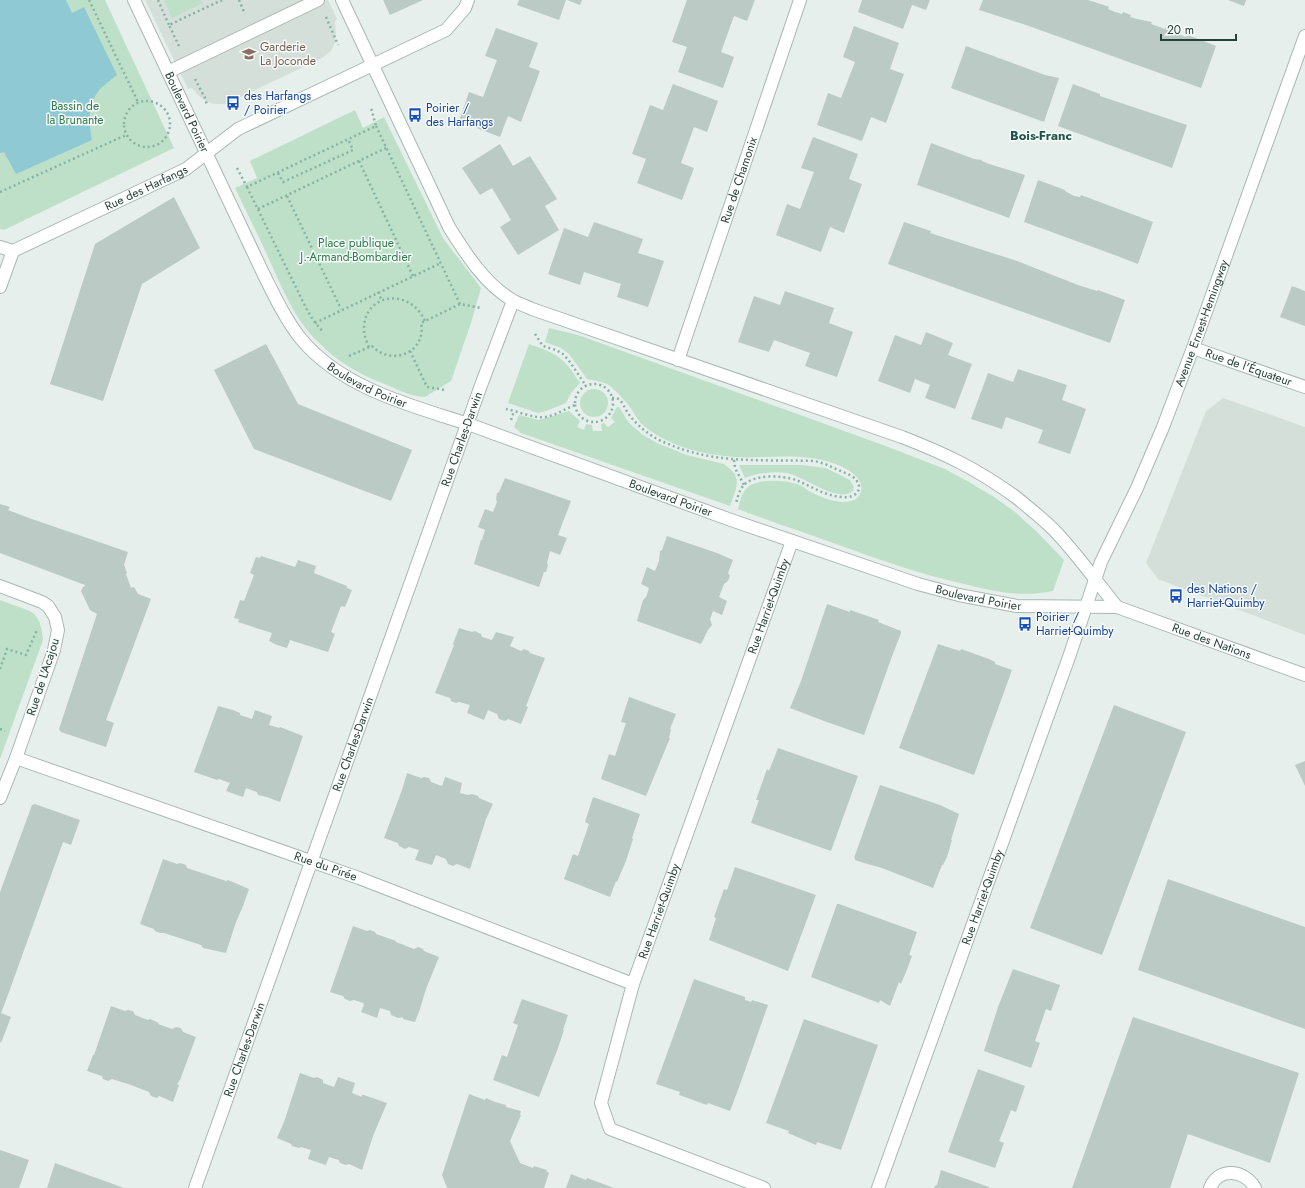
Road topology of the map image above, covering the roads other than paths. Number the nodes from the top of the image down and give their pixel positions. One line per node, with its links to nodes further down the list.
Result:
1 (134, 0): 8 (street, Boulevard Poirier)
2 (342, 0): 7 (street)
3 (468, 0): 7 (street, Rue des Harfangs)
4 (800, 0): 15 (street, Rue de Chamonix)
5 (321, 6): 8 (street)
6 (1305, 36): 14 (street, Avenue Ernest-Hemingway)
7 (373, 65): 9 (street, Rue des Harfangs); 13 (street)
8 (168, 72): 9 (street, Boulevard Poirier)
9 (207, 153): 11 (street, Rue des Harfangs); 17 (street, Boulevard Poirier)
10 (0, 247): 11 (street)
11 (12, 251): 12 (street)
12 (0, 287)
13 (513, 301): 15 (street); 17 (street, Rue Charles-Darwin)
14 (1193, 348): 16 (street, Rue de l'Équateur); 19 (street, Avenue Ernest-Hemingway)
15 (678, 360): 19 (street)
16 (1305, 387)
17 (468, 424): 18 (street, Boulevard Poirier); 26 (street, Rue Charles-Darwin)
18 (792, 541): 21 (street, Boulevard Poirier); 27 (street, Rue Harriet-Quimby)
19 (1095, 580): 21 (street, Avenue Ernest-Hemingway); 22 (street)
20 (0, 586): 24 (street, Rue de L'Acajou)
21 (1086, 606): 22 (street, Boulevard Poirier); 30 (street, Rue Harriet-Quimby)
22 (1117, 607): 23 (street, Rue des Nations)
23 (1305, 675)
24 (16, 758): 25 (street, Rue de L'Acajou); 26 (street, Rue du Pirée)
25 (0, 798)
26 (311, 861): 27 (street, Rue du Pirée); 28 (street, Rue Charles-Darwin)
27 (633, 984): 29 (street, Rue Harriet-Quimby)
28 (195, 1188)
29 (764, 1188)
30 (878, 1188)
31 (1210, 1188): 32 (street)
32 (1255, 1188)

